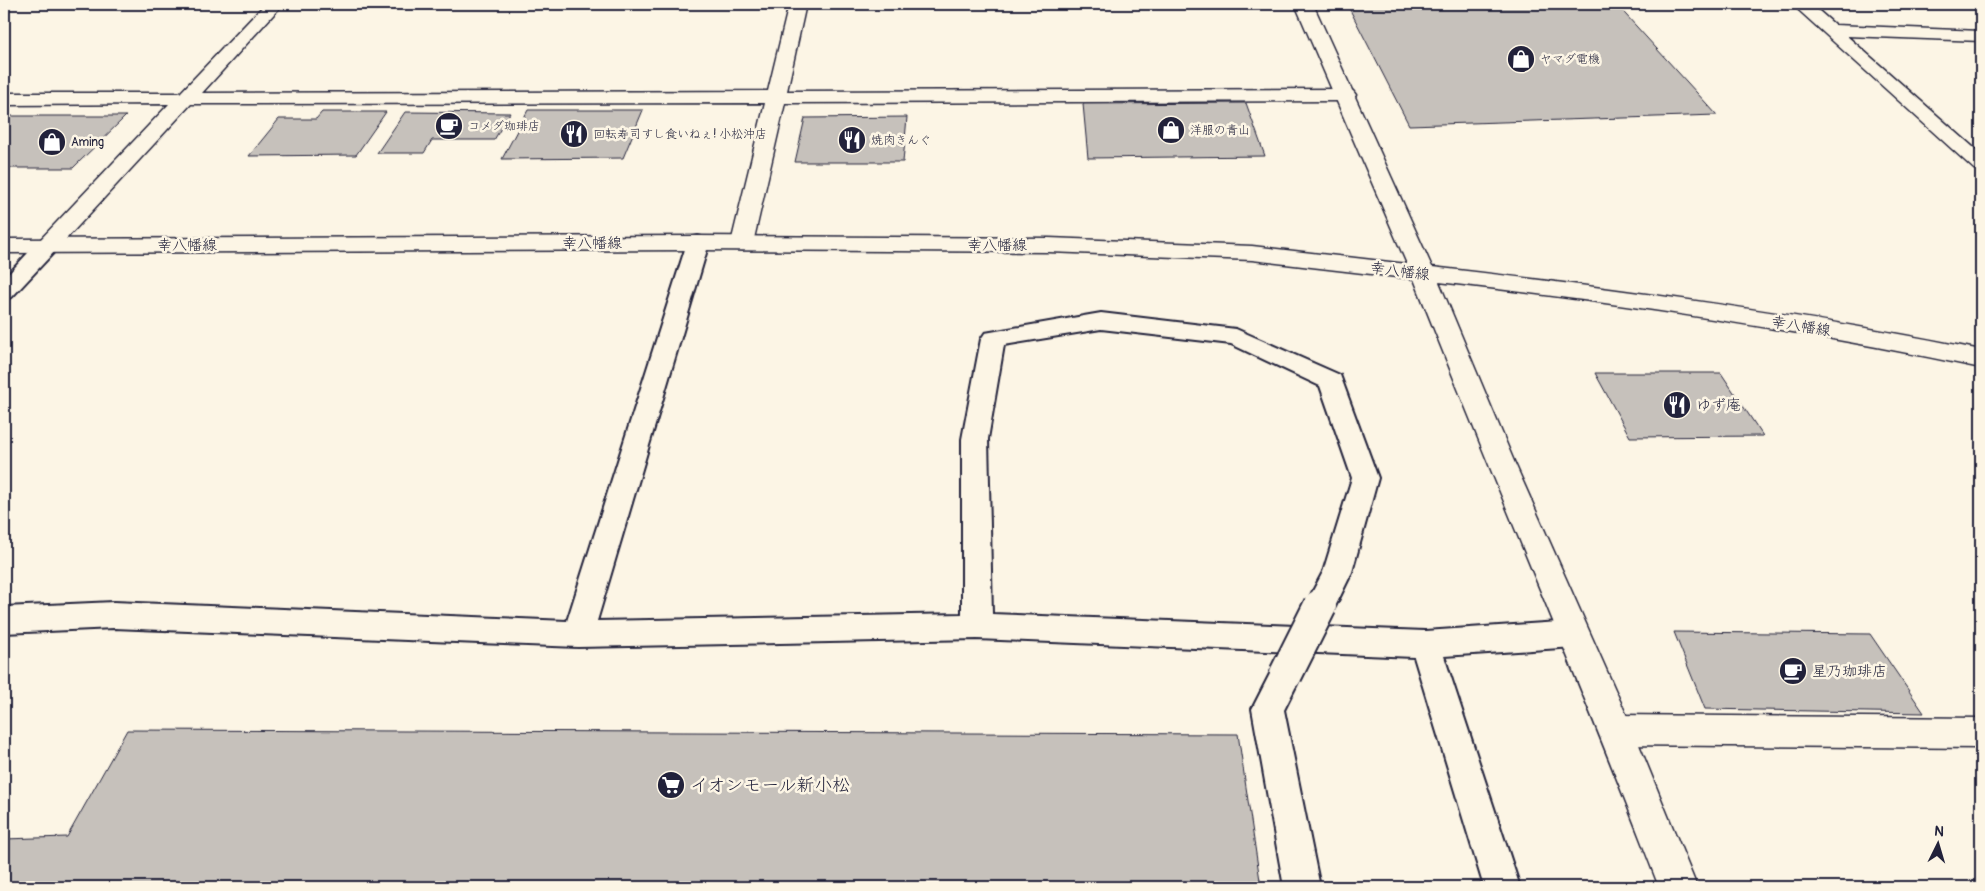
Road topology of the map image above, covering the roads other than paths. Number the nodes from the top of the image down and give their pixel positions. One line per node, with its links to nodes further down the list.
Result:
1 (274, 4): 9 (street)
2 (798, 4): 8 (street)
3 (1304, 4): 7 (street)
4 (1801, 4): 5 (street)
5 (1833, 30): 6 (street); 11 (street)
6 (1981, 36)
7 (1346, 95): 8 (street); 16 (street)
8 (776, 97): 9 (street); 13 (street)
9 (186, 98): 10 (street); 15 (street)
10 (4, 99)
11 (1981, 165)
12 (698, 243): 13 (street, 幸八幡線); 15 (street, 幸八幡線); 21 (lane)
13 (742, 243): 16 (street, 幸八幡線)
14 (4, 246): 15 (street, 幸八幡線)
15 (47, 246): 17 (lane)
16 (1423, 273): 18 (street, 幸八幡線); 22 (street)
17 (4, 292)
18 (1981, 359)
19 (4, 620): 21 (lane)
20 (977, 626): 21 (lane); 23 (lane); 26 (lane, bridge)
21 (578, 634)
22 (1574, 634): 23 (lane); 24 (street)
23 (1425, 644): 27 (lane)
24 (1616, 730): 25 (street); 28 (street)
25 (1981, 734)
26 (1302, 887)
27 (1502, 887)
28 (1678, 887)

